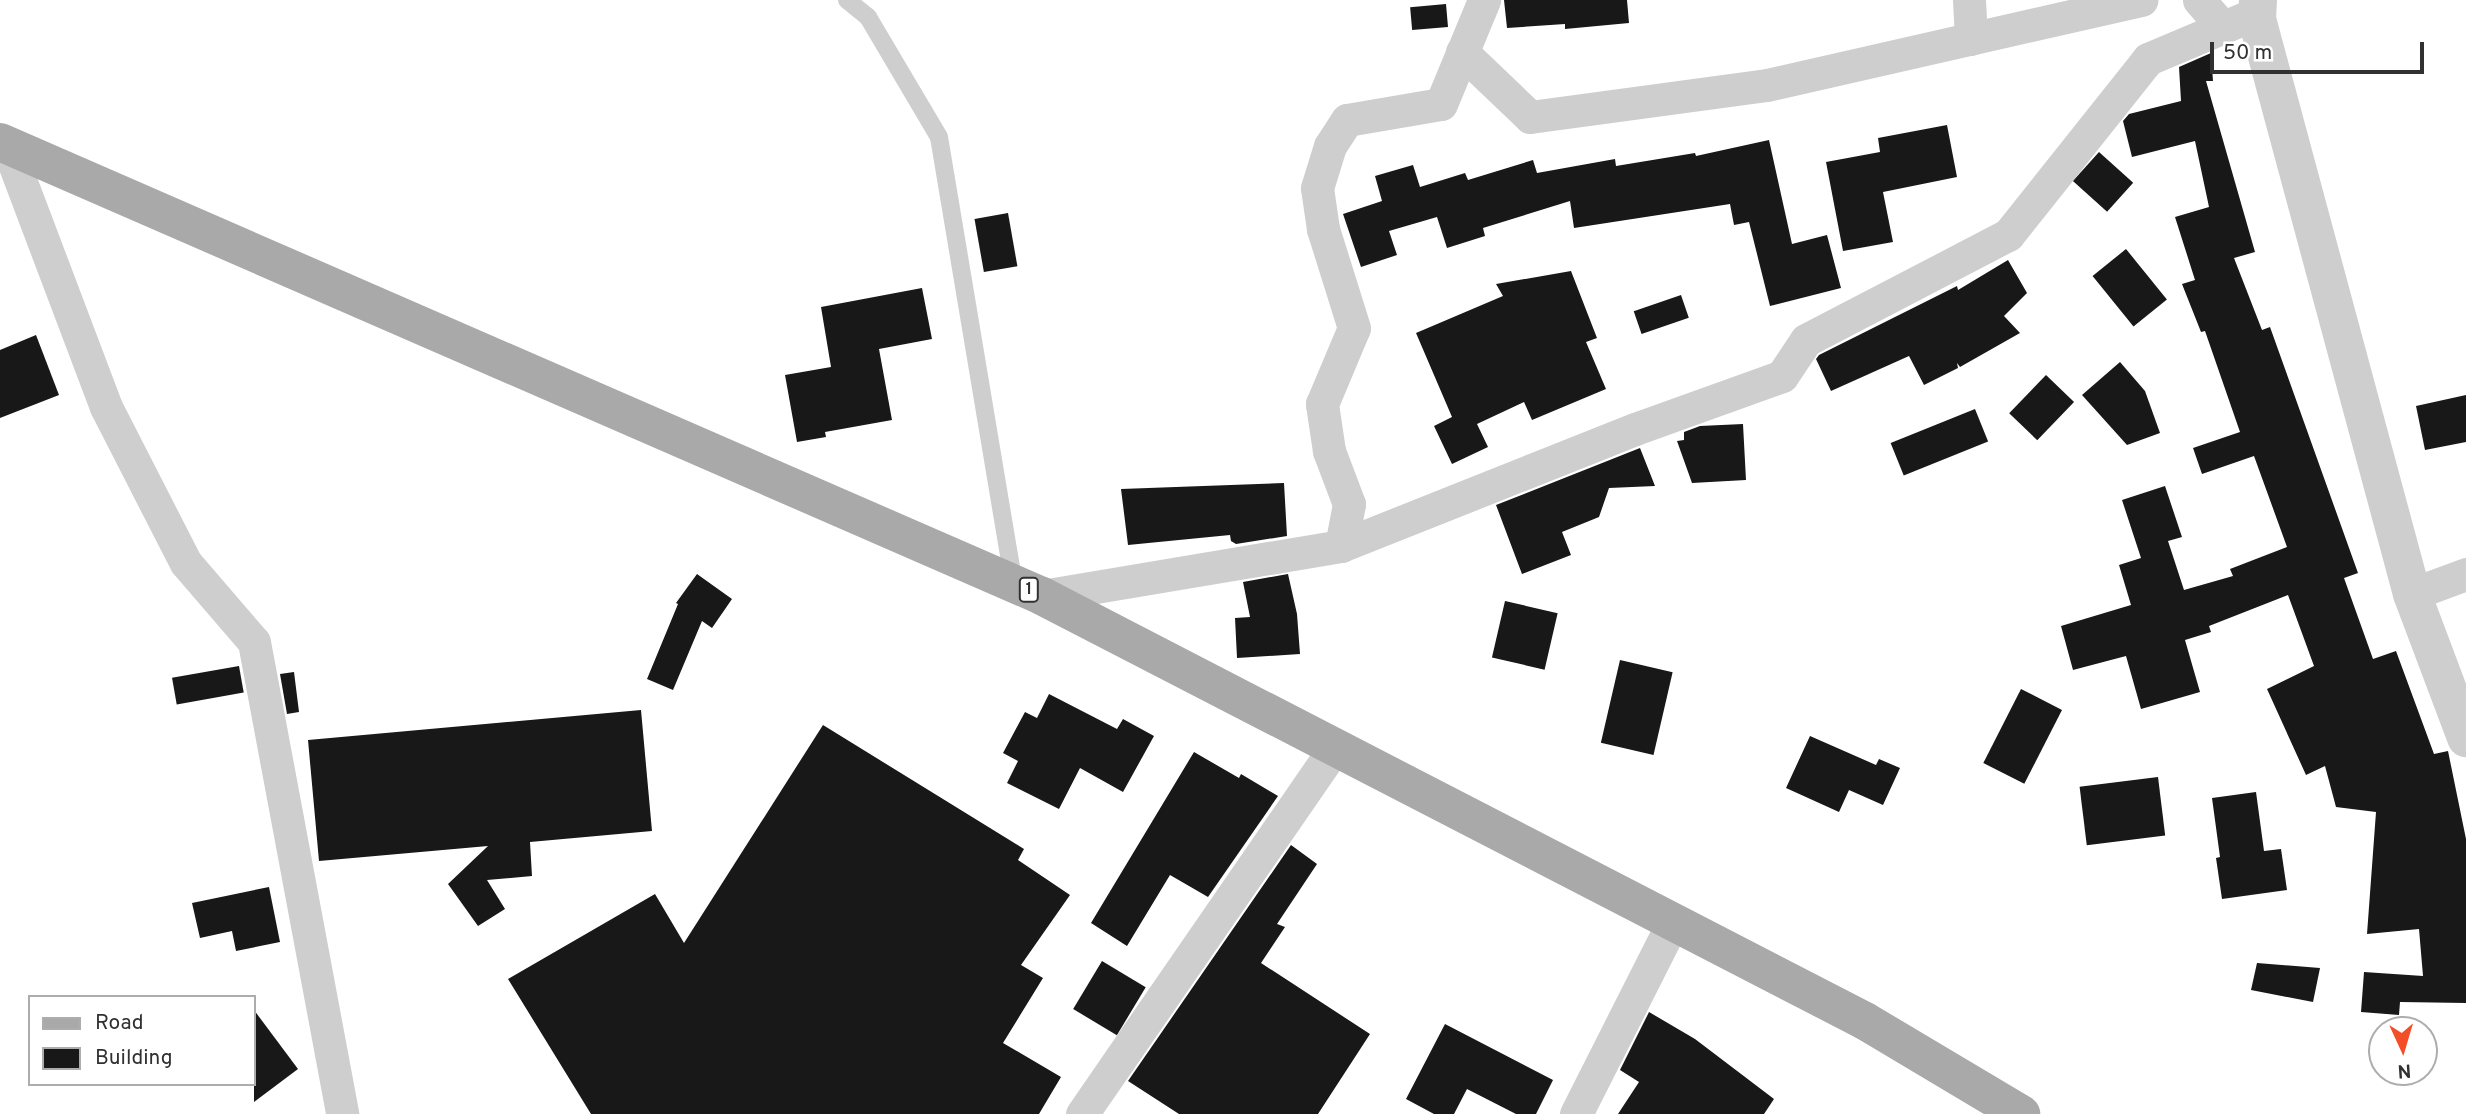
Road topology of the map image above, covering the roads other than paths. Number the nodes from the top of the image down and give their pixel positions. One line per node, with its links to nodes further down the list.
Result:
1 (847, 0): 12 (lane)
2 (1484, 0): 8 (street)
3 (1969, 0): 7 (street)
4 (2141, 0): 7 (street)
5 (2199, 0): 6 (street)
6 (2246, 14): 10 (street); 13 (street)
7 (1971, 38): 8 (street)
8 (1462, 52): 10 (street)
9 (3, 144): 12 (main road, 1); 17 (street)
10 (1342, 546): 12 (street)
11 (2466, 574): 13 (street)
12 (1028, 590): 15 (main road, 1)
13 (2412, 594): 14 (street)
14 (2466, 738)
15 (1335, 747): 16 (main road, 1); 18 (street)
16 (1673, 922): 19 (street); 20 (main road, 1)
17 (342, 1114)
18 (1082, 1114)
19 (1576, 1114)
20 (2021, 1114)

